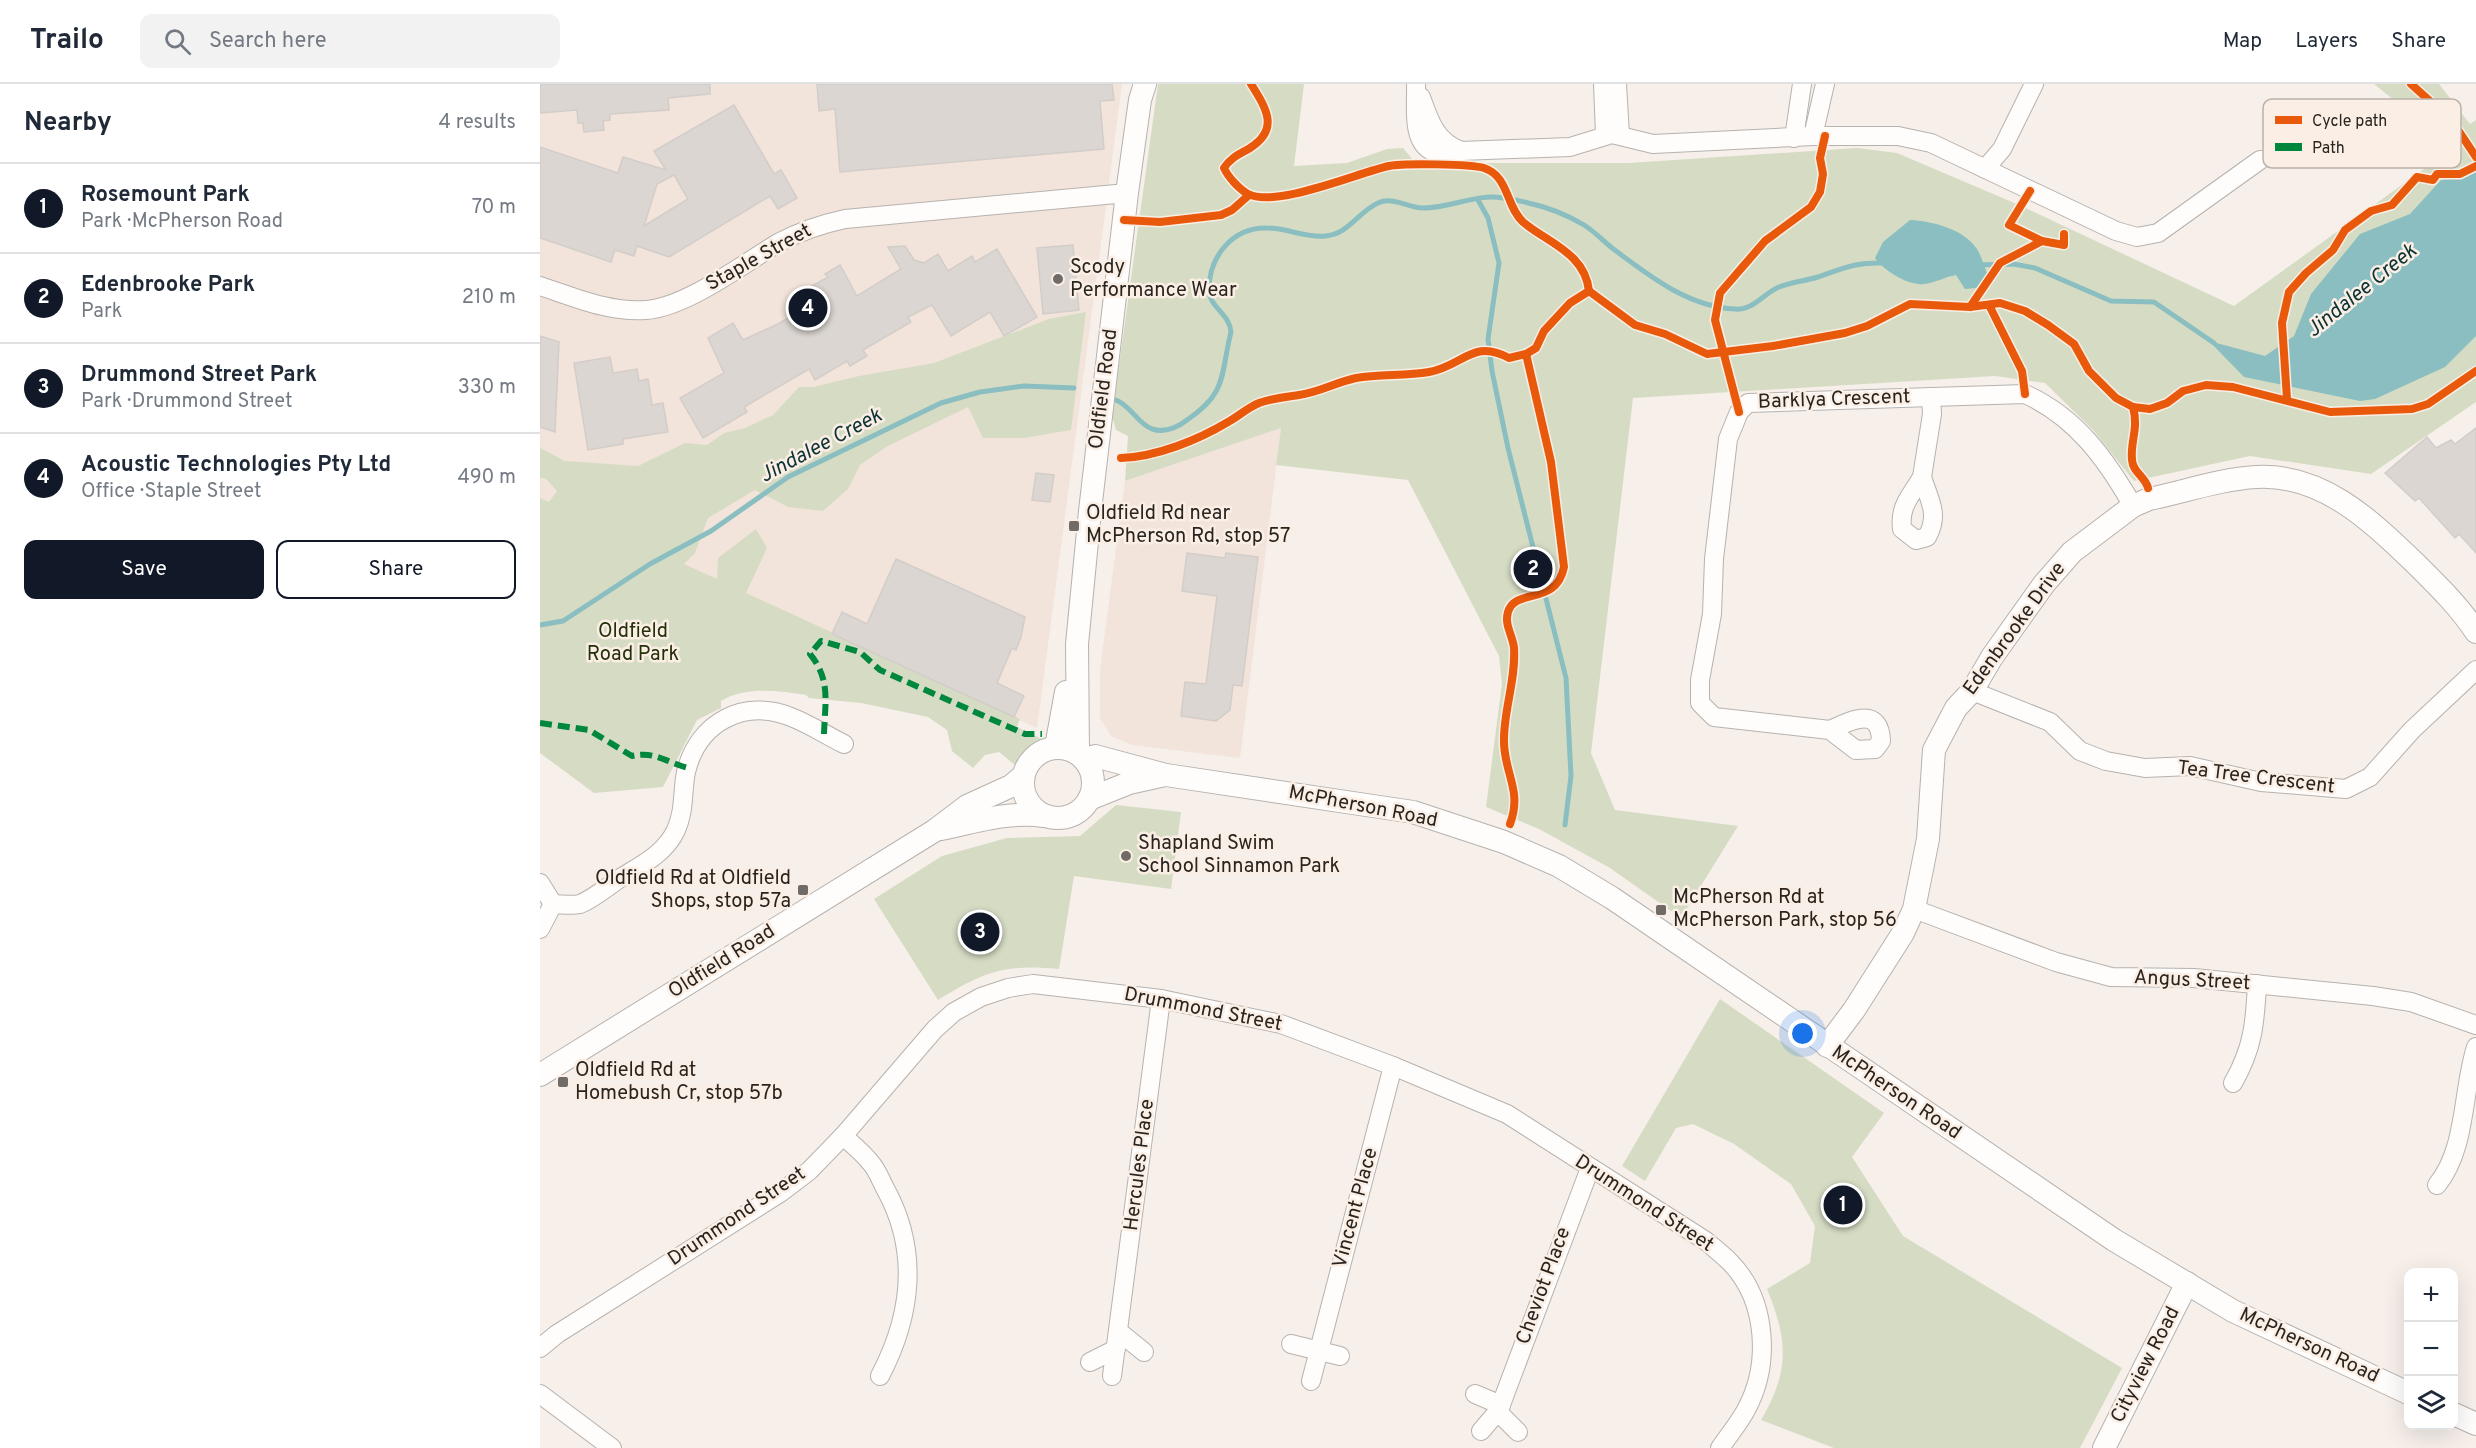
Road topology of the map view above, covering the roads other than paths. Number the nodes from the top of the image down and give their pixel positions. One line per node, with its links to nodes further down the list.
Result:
1 (1416, 84): 8 (street)
2 (1603, 84): 8 (street)
3 (1617, 84): 8 (street)
4 (1802, 84): 10 (street)
5 (1825, 84): 9 (street)
6 (2034, 84): 12 (street)
7 (1141, 89): 13 (street, Oldfield Road)
8 (1612, 135): 10 (street)
9 (1813, 136): 10 (street); 12 (street)
10 (1794, 138)
11 (2260, 160): 12 (street)
12 (1985, 169)
13 (1127, 193): 14 (street, Staple Street); 19 (street, Oldfield Road)
14 (540, 286)
15 (1931, 397): 16 (street); 17 (street, Barklya Crescent); 22 (street, Barklya Crescent)
16 (1922, 477)
17 (2133, 506): 18 (street, Edenbrooke Drive); 21 (street, Edenbrooke Drive)
18 (2476, 633)
19 (1077, 644): 24 (street, Oldfield Road); 25 (street, Oldfield Road)
20 (2476, 670): 21 (street, Tea Tree Crescent)
21 (1972, 691): 33 (street, Edenbrooke Drive)
22 (1830, 730)
23 (844, 744): 32 (street)
24 (1056, 747): 25 (street); 27 (street)
25 (1081, 756): 26 (street); 28 (street)
26 (1166, 775): 28 (street); 38 (street, McPherson Road)
27 (1023, 776): 29 (street); 30 (street, Oldfield Road)
28 (1089, 799): 29 (street)
29 (1044, 816): 30 (street, Oldfield Road)
30 (934, 831): 41 (street, Oldfield Road)
31 (540, 883): 32 (street)
32 (553, 904): 34 (street)
33 (1914, 909): 35 (street, Angus Street); 38 (street, Edenbrooke Drive)
34 (540, 929)
35 (2257, 984): 37 (street, Angus Street); 42 (street)
36 (1161, 999): 40 (street, Drummond Street); 43 (street, Drummond Street); 47 (street, Hercules Place)
37 (2476, 1025)
38 (1827, 1046): 46 (street, McPherson Road)
39 (2476, 1047): 45 (street)
40 (1393, 1066): 44 (street, Drummond Street); 51 (street, Vincent Place)
41 (540, 1075)
42 (2233, 1083)
43 (843, 1136): 49 (street, Drummond Street); 55 (street)
44 (1590, 1168): 61 (street, Cheviot Place); 67 (street, Drummond Street)
45 (2437, 1185)
46 (2187, 1283): 58 (street, McPherson Road); 68 (street, Cityview Road)
47 (1118, 1330): 50 (street, Hercules Place); 52 (street)
48 (1291, 1344): 51 (street)
49 (540, 1348)
50 (1116, 1349): 54 (street); 56 (street, Hercules Place)
51 (1319, 1349): 53 (street); 57 (street, Vincent Place)
52 (1144, 1352)
53 (1340, 1356)
54 (1090, 1362)
55 (880, 1376)
56 (1112, 1376)
57 (1311, 1381)
58 (2404, 1391)
59 (540, 1394): 66 (street)
60 (1475, 1394): 61 (street)
61 (1499, 1408): 64 (street, Cheviot Place); 65 (street)
62 (2458, 1416): 63 (street)
63 (2476, 1424)
64 (1481, 1431)
65 (1518, 1432)
66 (612, 1448)
67 (1720, 1448)
68 (2104, 1448)

